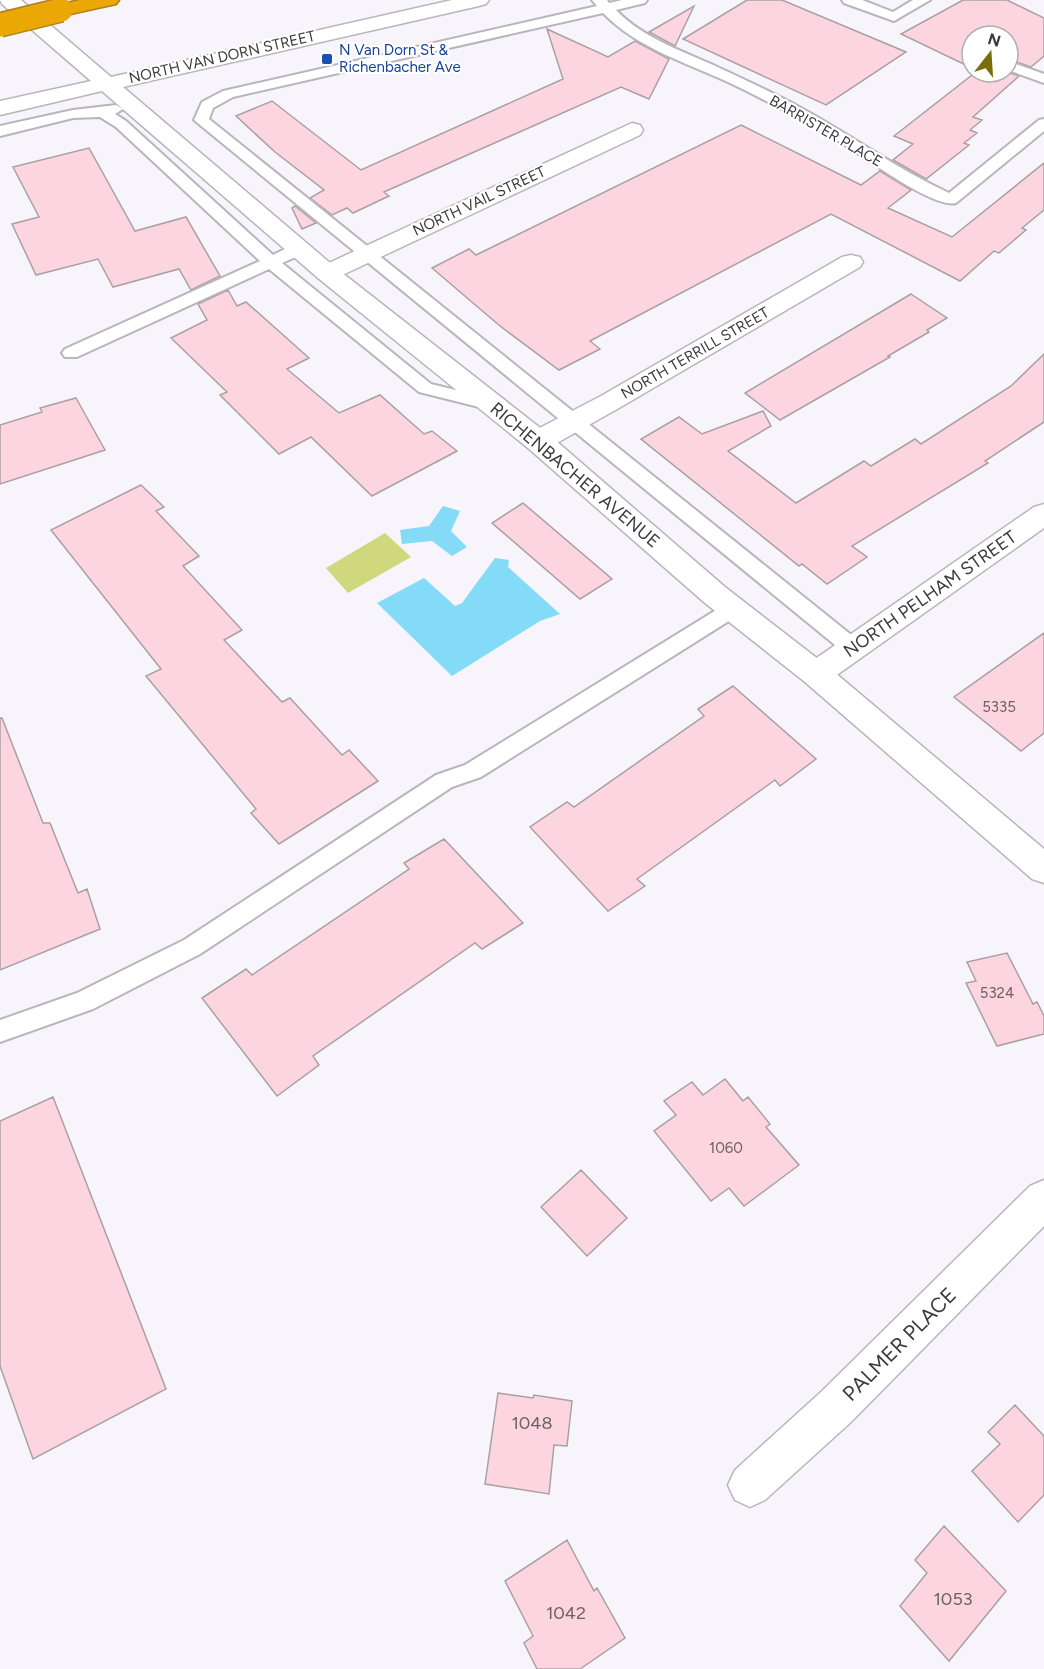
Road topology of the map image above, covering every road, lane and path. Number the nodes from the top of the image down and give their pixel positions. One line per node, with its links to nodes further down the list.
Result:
1 (9, 0): 11 (street, RICHENBACHER AVENUE)
2 (109, 0): 8 (highway, bridge)
3 (479, 0): 11 (street, NORTH VAN DORN STREET)
4 (640, 0): 7 (lane)
5 (849, 0): 6 (lane)
6 (923, 0)
7 (603, 4): 14 (lane, BARRISTER PLACE); 18 (lane)
8 (0, 25)
9 (1020, 69): 10 (lane)
10 (1044, 79)
11 (103, 83): 12 (street, NORTH VAN DORN STREET); 13 (street, RICHENBACHER AVENUE)
12 (0, 108)
13 (116, 109): 16 (lane); 17 (street, RICHENBACHER AVENUE); 19 (lane)
14 (1044, 123)
15 (632, 130): 18 (street, NORTH VAIL STREET)
16 (0, 131)
17 (299, 249): 19 (lane); 21 (street, RICHENBACHER AVENUE)
18 (368, 254): 21 (street, NORTH VAIL STREET); 24 (lane)
19 (270, 261): 22 (lane); 23 (lane)
20 (851, 262): 24 (street, NORTH TERRILL STREET)
21 (327, 273): 23 (street, RICHENBACHER AVENUE)
22 (71, 353)
23 (491, 404): 25 (street, RICHENBACHER AVENUE)
24 (574, 422): 25 (street, NORTH TERRILL STREET); 28 (lane)
25 (538, 441): 27 (street, RICHENBACHER AVENUE)
26 (1044, 514): 28 (street, NORTH PELHAM STREET)
27 (734, 609): 29 (street, RICHENBACHER AVENUE); 31 (lane)
28 (853, 648): 29 (street, NORTH PELHAM STREET)
29 (816, 674): 30 (street, RICHENBACHER AVENUE)
30 (1044, 869)
31 (0, 1031)
32 (1044, 1199): 33 (street, PALMER PLACE)
33 (750, 1485)

